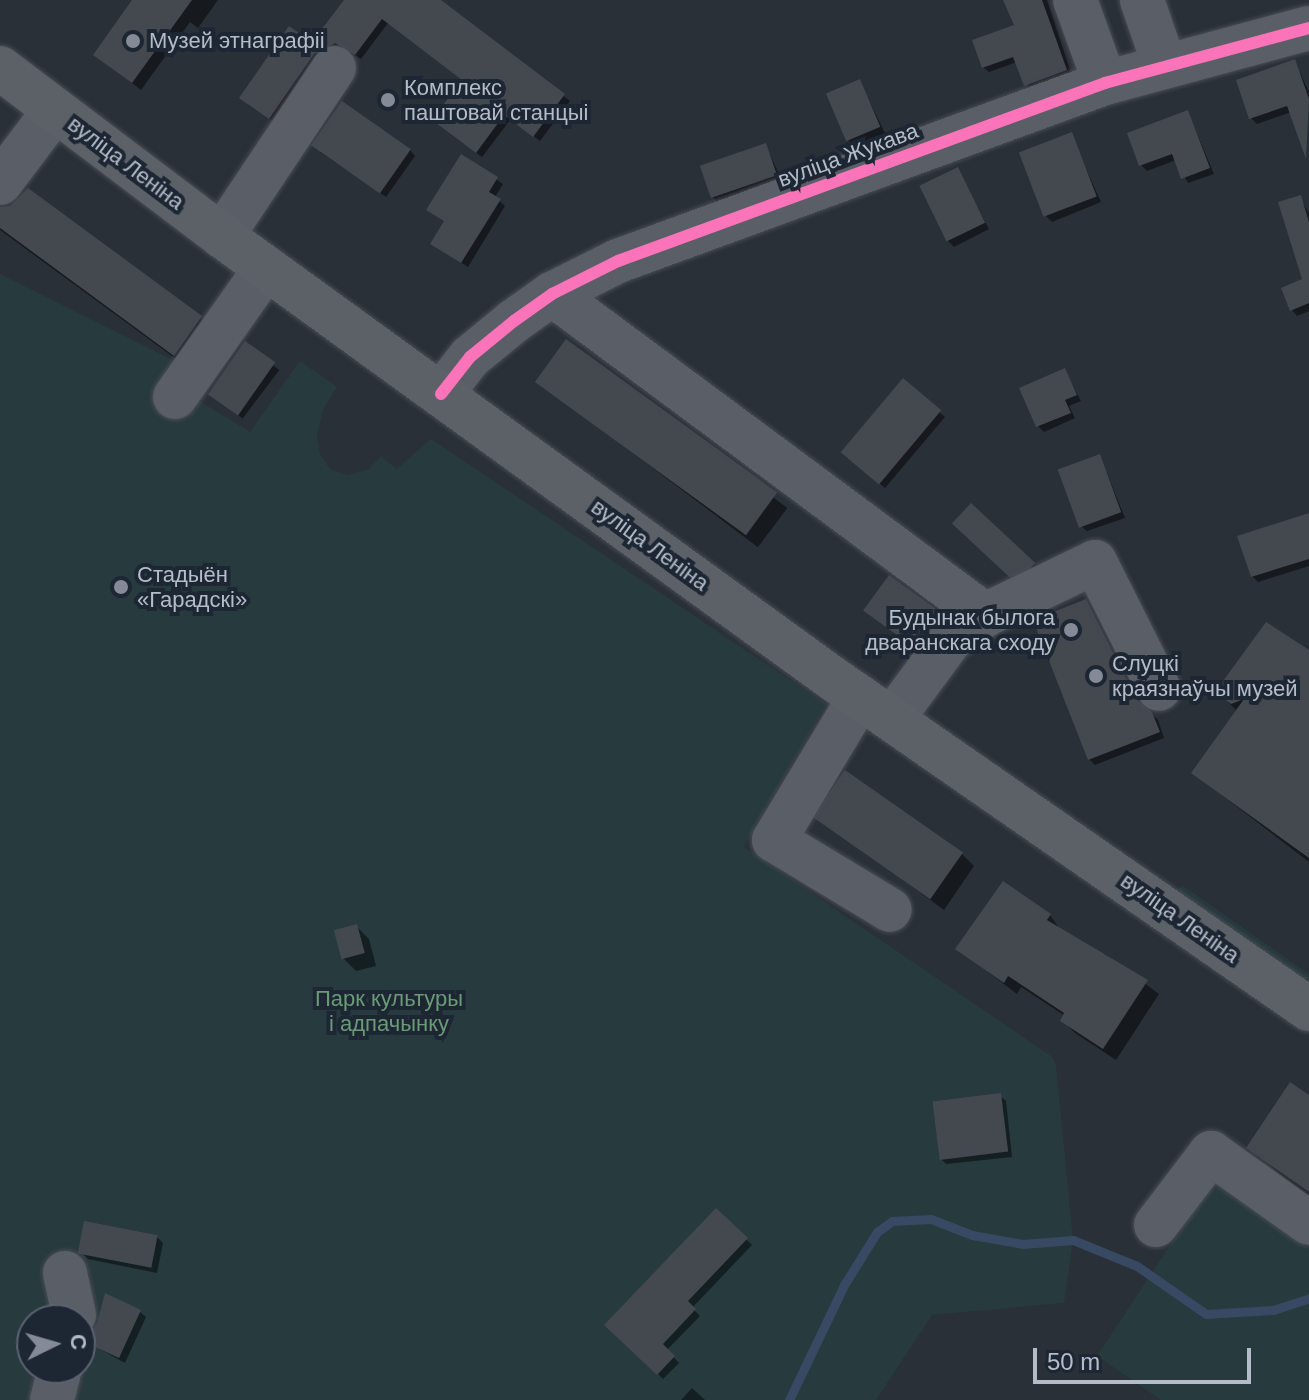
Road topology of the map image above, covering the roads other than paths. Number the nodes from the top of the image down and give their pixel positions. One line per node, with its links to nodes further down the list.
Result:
1 (1075, 0): 7 (street)
2 (1142, 0): 4 (street)
3 (1309, 28): 4 (street, вуліца Жукава)
4 (1164, 64): 7 (street, вуліца Жукава)
5 (0, 68): 8 (main road, вуліца Леніна)
6 (334, 68): 10 (street)
7 (1105, 83): 12 (street, вуліца Жукава)
8 (55, 110): 9 (street); 10 (main road, вуліца Леніна)
9 (0, 183)
10 (222, 236): 11 (main road, вуліца Леніна)
11 (266, 268): 13 (main road, вуліца Леніна); 14 (street)
12 (552, 294): 13 (street, вуліца Жукава); 15 (street)
13 (441, 394): 17 (main road, вуліца Леніна)
14 (175, 397)
15 (985, 615): 16 (street); 17 (street)
16 (1159, 689)
17 (876, 708): 18 (street); 19 (main road, вуліца Леніна)
18 (890, 910)
19 (1309, 1009)
20 (1309, 1223): 21 (street)
21 (1156, 1225)

